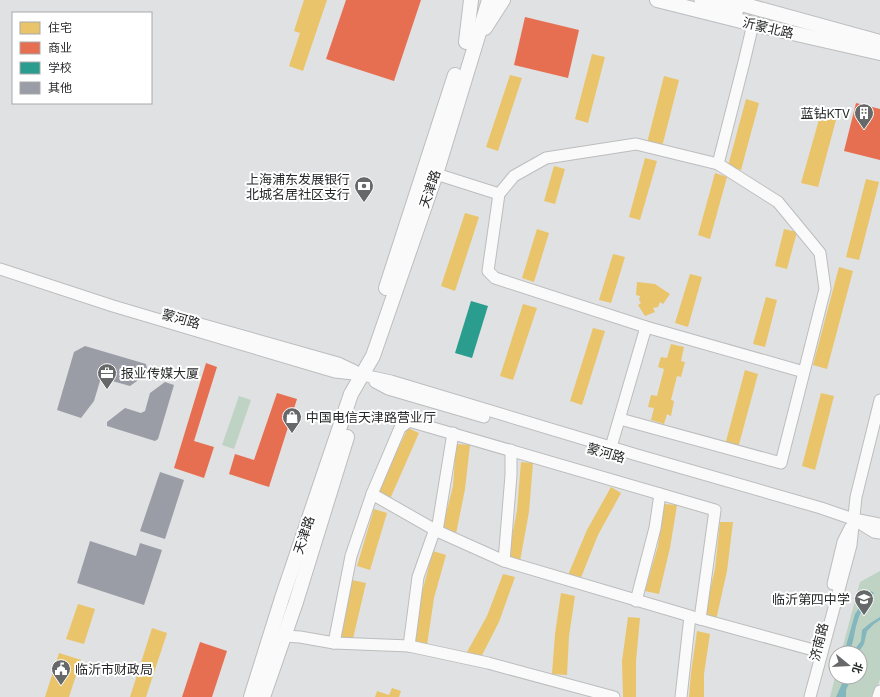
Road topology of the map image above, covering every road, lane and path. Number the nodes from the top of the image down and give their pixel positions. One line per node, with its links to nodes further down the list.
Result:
1 (471, 0): 9 (main road)
2 (480, 0): 9 (main road, 天津路)
3 (489, 0): 9 (main road, 天津路)
4 (503, 0): 9 (main road)
5 (657, 0): 8 (main road, 沂蒙北路)
6 (700, 0): 11 (street)
7 (727, 0): 10 (main road, 沂蒙北路)
8 (753, 24): 12 (main road, 沂蒙北路); 13 (street)
9 (470, 42): 14 (main road, 天津路); 20 (main road, 天津路)
10 (880, 42)
11 (880, 47)
12 (880, 53)
13 (718, 164): 15 (street); 19 (street)
14 (436, 174): 15 (street); 20 (main road, 天津路)
15 (499, 194): 18 (street)
16 (0, 262): 20 (street, 蒙河路)
17 (0, 269): 20 (street, 蒙河路)
18 (646, 327): 19 (street); 23 (street)
19 (804, 372): 23 (street)
20 (363, 374): 25 (street, 蒙河路); 29 (street, 蒙河路); 36 (main road, 天津路); 41 (main road, 天津路)
21 (880, 400): 29 (street, 济南路)
22 (880, 415): 29 (street, 济南路)
23 (620, 419): 25 (street)
24 (453, 433): 26 (street); 27 (street); 31 (street)
25 (611, 447): 29 (street, 蒙河路)
26 (511, 450): 28 (street); 33 (street)
27 (372, 494): 31 (street); 37 (street)
28 (660, 494): 34 (street); 35 (street)
29 (853, 519): 30 (street, 蒙河路); 32 (street, 蒙河路); 39 (street, 济南路); 46 (street, 济南路)
30 (880, 524)
31 (436, 530): 33 (street); 38 (street)
32 (880, 534)
33 (504, 561): 34 (street)
34 (636, 601): 35 (street)
35 (695, 617): 39 (street); 44 (street)
36 (284, 636): 37 (street); 42 (main road, 天津路)
37 (334, 643): 38 (street)
38 (409, 646): 43 (street)
39 (817, 651): 45 (street, 济南路)
40 (880, 691): 47 (street)
41 (251, 697)
42 (263, 697)
43 (614, 697)
44 (681, 697)
45 (805, 697)
46 (810, 697)
47 (878, 697)

